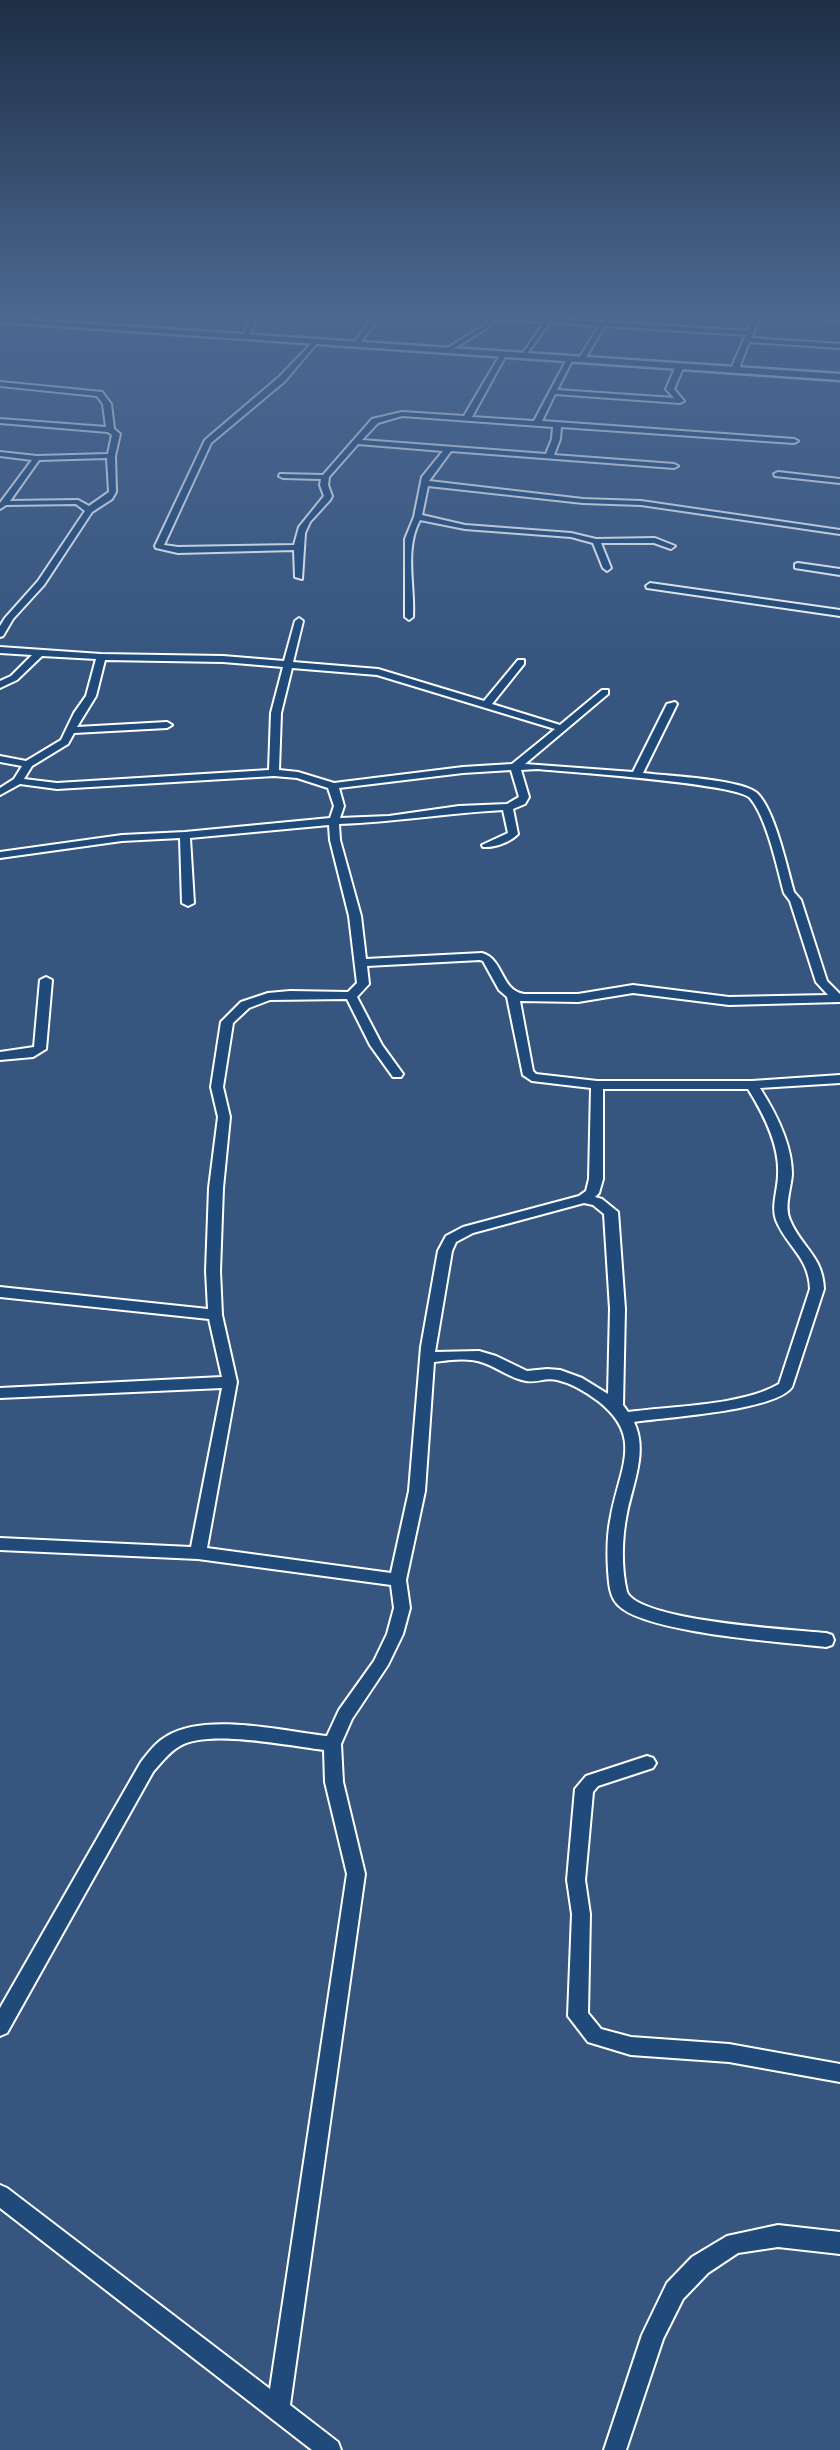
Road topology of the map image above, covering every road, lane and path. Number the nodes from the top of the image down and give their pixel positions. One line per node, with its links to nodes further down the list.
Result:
1 (110, 430): 10 (street)
2 (222, 430): 25 (street)
3 (367, 430): 7 (street)
4 (557, 430): 11 (street)
5 (636, 430): 6 (street)
6 (794, 441)
7 (356, 442): 8 (street); 16 (street)
8 (448, 450): 11 (street); 18 (street)
9 (0, 454): 12 (street)
10 (111, 456): 12 (street); 20 (street)
11 (549, 457): 13 (street)
12 (37, 458): 19 (street)
13 (674, 466)
14 (777, 474): 17 (street)
15 (283, 476): 16 (street)
16 (325, 477): 25 (street)
17 (840, 481)
18 (424, 483): 21 (street); 22 (street)
19 (3, 506): 20 (street)
20 (89, 510): 34 (street)
21 (417, 517): 23 (street); 32 (street)
22 (840, 532)
23 (596, 541): 24 (street); 27 (street)
24 (671, 546)
25 (297, 547): 29 (street)
26 (798, 566): 28 (street)
27 (607, 568)
28 (840, 572)
29 (299, 577)
30 (650, 586): 31 (street)
31 (840, 613)
32 (409, 617)
33 (299, 621): 39 (street)
34 (0, 634)
35 (0, 650): 36 (street)
36 (39, 652): 37 (street); 40 (street)
37 (101, 657): 39 (street); 46 (street)
38 (521, 662): 42 (street)
39 (289, 664): 42 (street); 50 (street)
40 (0, 685)
41 (605, 692): 45 (street)
42 (487, 704): 45 (street)
43 (672, 704): 51 (street)
44 (167, 726): 46 (street)
45 (561, 728): 49 (street)
46 (70, 730): 48 (street)
47 (0, 759): 48 (street)
48 (28, 764): 52 (street)
49 (515, 767): 51 (street); 53 (street); 55 (street)
50 (274, 773): 52 (street); 53 (street)
51 (637, 775): 65 (street)
52 (18, 781): 54 (street)
53 (333, 786): 56 (street)
54 (0, 792)
55 (508, 807): 56 (street); 58 (street)
56 (334, 820): 57 (street); 61 (street)
57 (185, 835): 59 (street); 60 (street)
58 (487, 845)
59 (0, 855)
60 (188, 903)
61 (359, 963): 63 (street); 64 (street)
62 (46, 980): 66 (street)
63 (351, 996): 67 (street); 73 (street)
64 (513, 996): 65 (street); 69 (street)
65 (839, 998)
66 (0, 1056)
67 (397, 1074)
68 (840, 1079): 70 (street)
69 (597, 1085): 70 (street); 71 (street)
70 (752, 1085): 77 (street)
71 (584, 1199): 74 (street); 77 (street)
72 (0, 1292): 73 (street)
73 (215, 1315): 75 (street)
74 (427, 1358): 77 (street); 80 (street)
75 (230, 1382): 76 (street); 79 (street)
76 (0, 1393)
77 (619, 1412): 81 (street)
78 (0, 1544): 79 (street)
79 (198, 1553): 80 (street)
80 (398, 1580): 82 (street)
81 (826, 1640)
82 (332, 1743): 84 (street); 88 (street)
83 (647, 1763): 85 (street)
84 (0, 2027)
85 (840, 2073)
86 (0, 2195): 88 (street)
87 (840, 2243): 90 (street)
88 (278, 2409): 89 (street)
89 (330, 2450)
90 (615, 2450)

